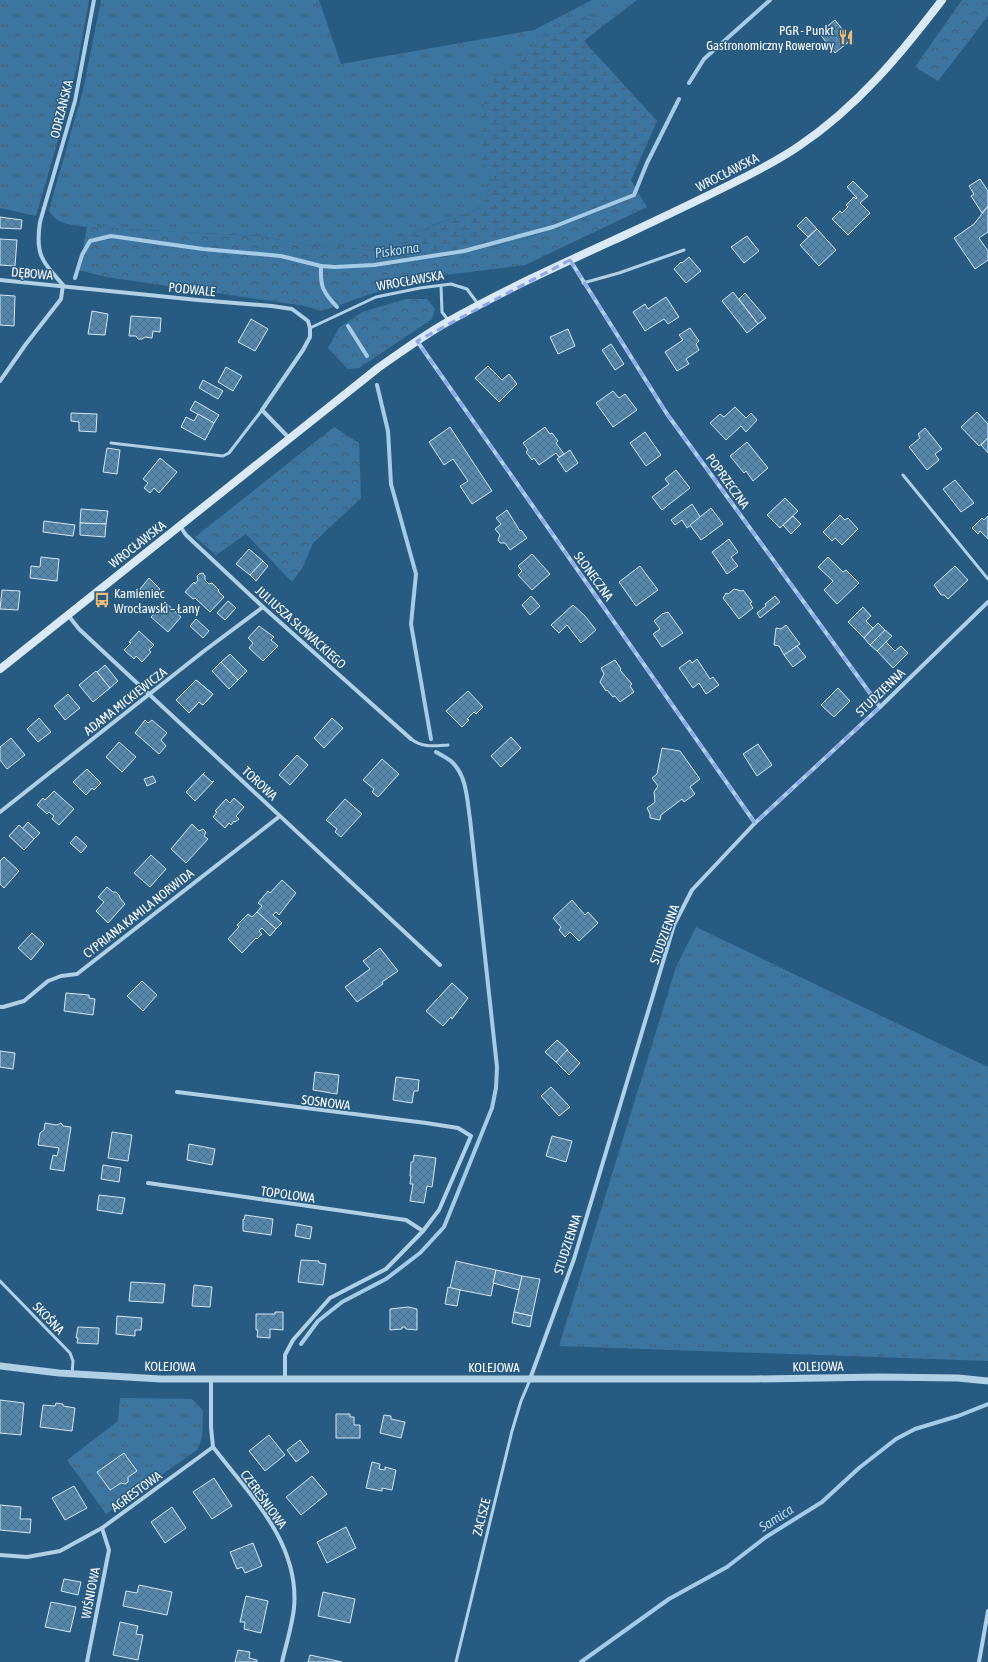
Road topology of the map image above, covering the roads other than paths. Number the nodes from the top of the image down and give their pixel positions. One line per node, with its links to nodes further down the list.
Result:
1 (94, 0): 7 (street, ODRZAŃSKA)
2 (942, 0): 4 (main road, WROCŁAWSKA)
3 (684, 250): 6 (lane)
4 (570, 260): 6 (street, POPRZECZNA); 9 (main road, WROCŁAWSKA)
5 (0, 280): 7 (street, DĘBOWA)
6 (583, 283): 25 (street, POPRZECZNA)
7 (63, 285): 11 (street, PODWALE); 13 (street)
8 (441, 286): 9 (lane, WROCŁAWSKA); 10 (lane); 11 (lane, WROCŁAWSKA)
9 (479, 305): 10 (main road, WROCŁAWSKA)
10 (449, 322): 12 (main road, WROCŁAWSKA)
11 (310, 328): 14 (street)
12 (417, 341): 15 (main road, WROCŁAWSKA); 30 (street, SŁONECZNA)
13 (0, 381)
14 (262, 410): 15 (street); 16 (lane)
15 (289, 438): 18 (main road, WROCŁAWSKA)
16 (111, 443)
17 (903, 475): 19 (lane)
18 (180, 526): 21 (street, JULIUSZA SŁOWACKIEGO); 22 (main road, WROCŁAWSKA)
19 (988, 579)
20 (988, 602): 25 (street, STUDZIENNA)
21 (264, 607): 24 (street, ADAMA MICKIEWICZA); 26 (street, JULIUSZA SŁOWACKIEGO)
22 (68, 615): 23 (main road, WROCŁAWSKA); 24 (street, TOROWA)
23 (0, 669)
24 (150, 694): 28 (street, ADAMA MICKIEWICZA); 29 (street, TOROWA)
25 (880, 707): 30 (street, STUDZIENNA)
26 (412, 739): 27 (lane)
27 (448, 745)
28 (0, 812)
29 (280, 816): 31 (street, TOROWA); 32 (street, CYPRIANA KAMILA NORWIDA)
30 (755, 823): 41 (street, STUDZIENNA)
31 (440, 965)
32 (0, 1007)
33 (177, 1092): 35 (street, SOSNOWA)
34 (148, 1184): 35 (street, TOPOLOWA)
35 (423, 1231): 40 (street)
36 (0, 1281): 38 (lane, SKOŚNA)
37 (0, 1366): 38 (street, KOLEJOWA)
38 (72, 1374): 39 (street, KOLEJOWA)
39 (211, 1379): 40 (street, KOLEJOWA); 43 (street)
40 (285, 1379): 41 (street, KOLEJOWA)
41 (530, 1379): 42 (street, KOLEJOWA); 49 (lane, ZACISZE)
42 (988, 1381)
43 (213, 1447): 44 (street, AGRESTOWA); 48 (street, CZEREŚNIOWA)
44 (102, 1528): 45 (street, AGRESTOWA); 47 (street, WIŚNIOWA)
45 (0, 1555)
46 (988, 1611): 50 (street)
47 (87, 1662)
48 (282, 1662)
49 (456, 1662)
50 (979, 1662)

